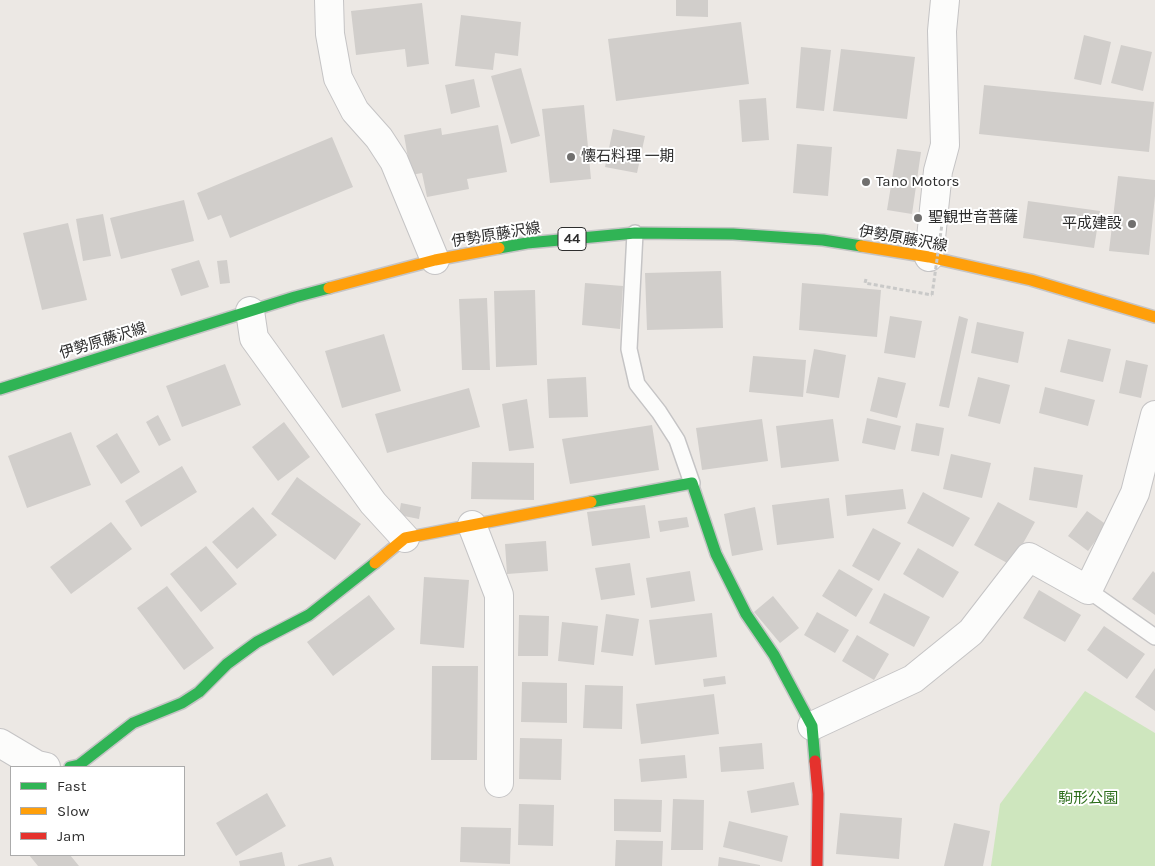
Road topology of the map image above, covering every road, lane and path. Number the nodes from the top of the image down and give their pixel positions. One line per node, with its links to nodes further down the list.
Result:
1 (329, 0): 6 (street)
2 (945, 0): 5 (street)
3 (942, 224): 7 (path, bridge)
4 (635, 233): 5 (main road, 伊勢原藤沢線 / 44); 6 (main road, 伊勢原藤沢線 / 44); 12 (lane)
5 (929, 257): 9 (main road, 伊勢原藤沢線 / 44)
6 (435, 260): 8 (main road, 伊勢原藤沢線 / 44)
7 (865, 283)
8 (250, 312): 10 (main road, 伊勢原藤沢線 / 44); 14 (street)
9 (1155, 317)
10 (0, 389)
11 (1155, 416): 15 (street)
12 (692, 483): 13 (main road); 17 (main road)
13 (472, 525): 14 (main road); 21 (street)
14 (405, 538): 20 (main road)
15 (1088, 590): 16 (lane); 17 (street)
16 (1155, 637)
17 (812, 726): 22 (main road)
18 (0, 743): 19 (street)
19 (43, 766)
20 (74, 766)
21 (499, 783)
22 (817, 866)

